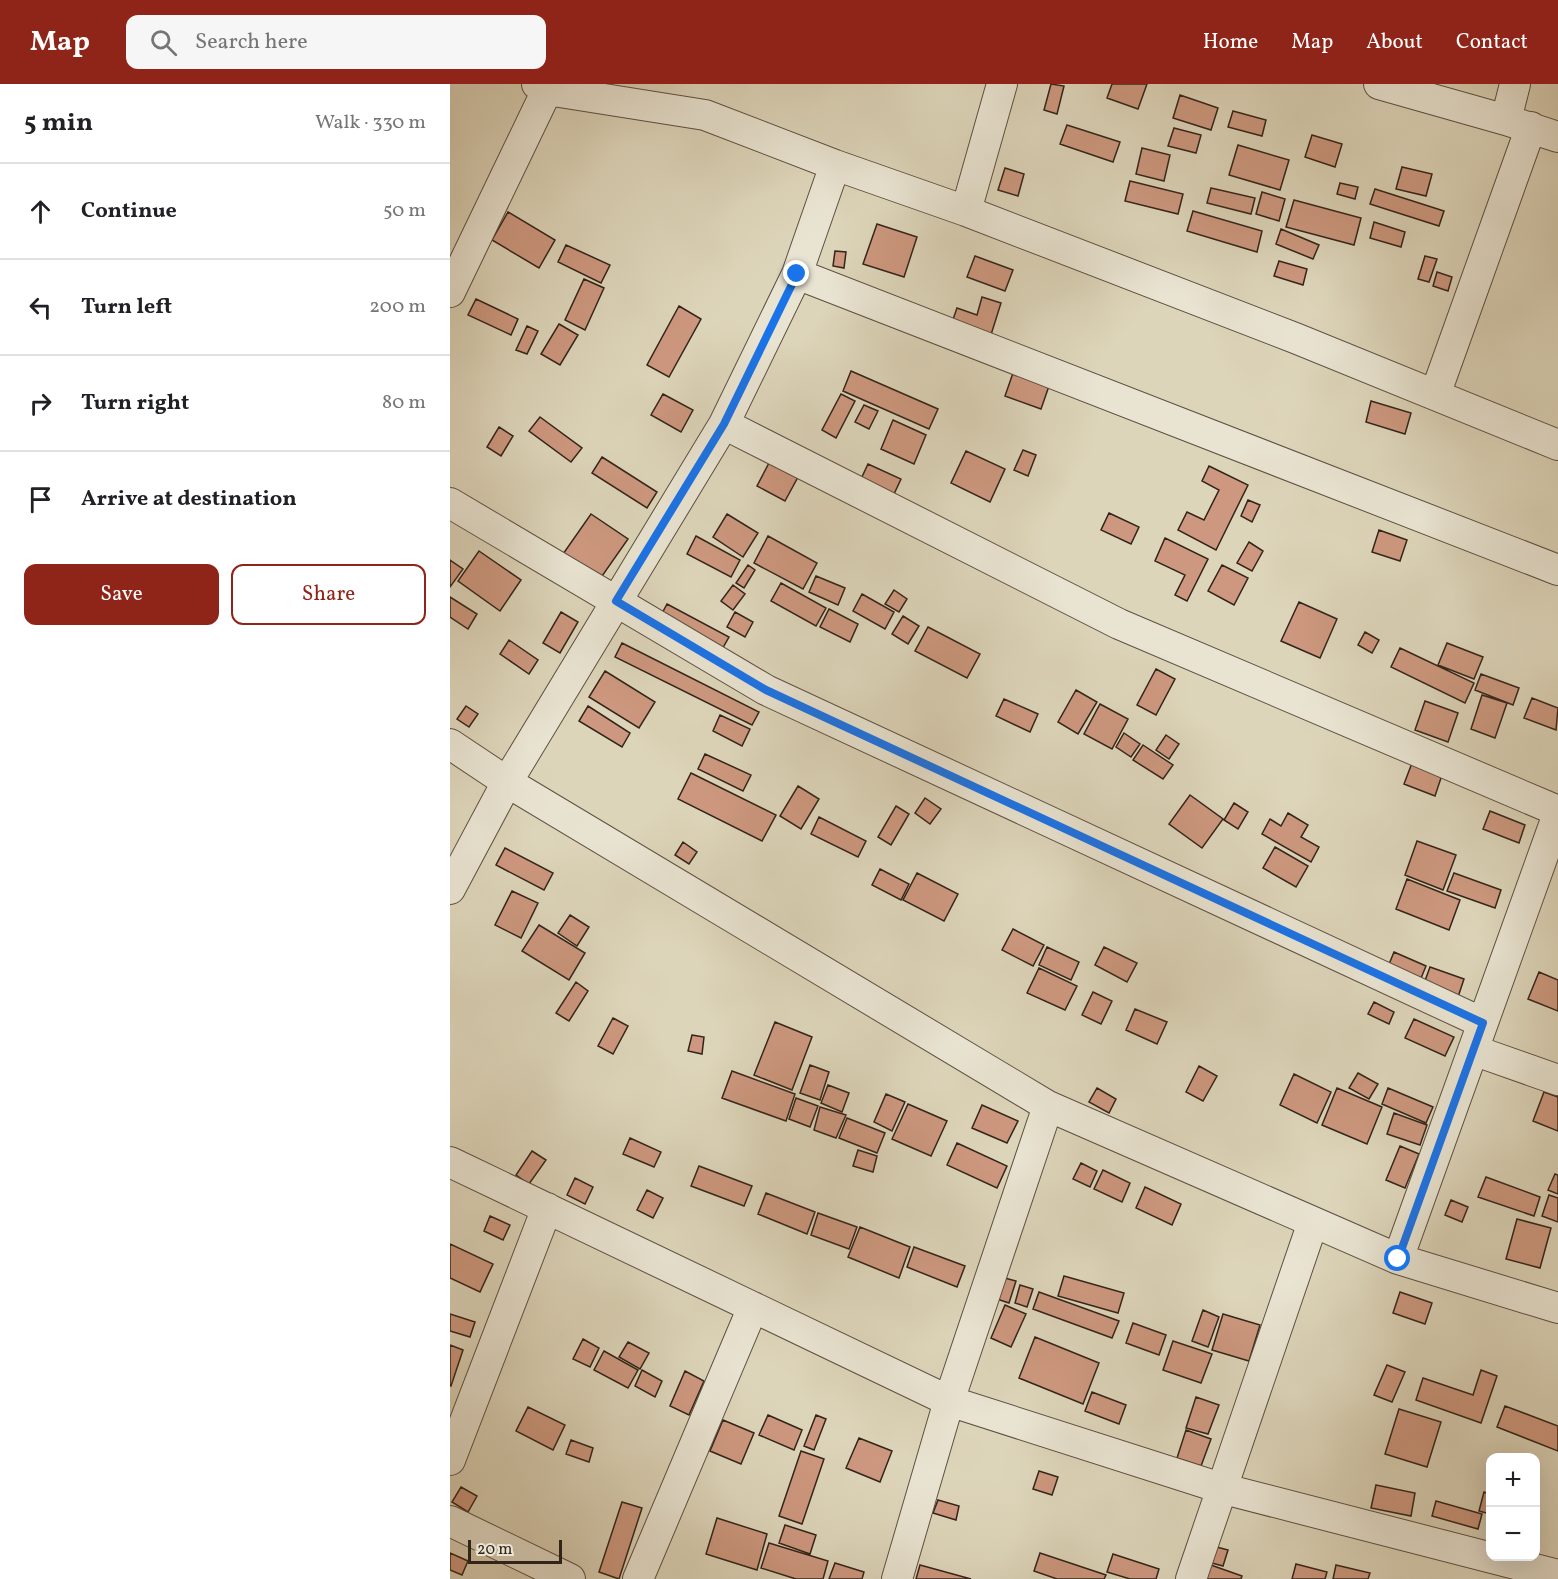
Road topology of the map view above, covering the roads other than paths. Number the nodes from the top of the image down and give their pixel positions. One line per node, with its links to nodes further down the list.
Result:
1 (1002, 84): 7 (street)
2 (1379, 84): 5 (street)
3 (1515, 84): 5 (street)
4 (545, 86): 6 (street); 9 (street)
5 (1532, 128): 10 (street)
6 (835, 165): 7 (street); 8 (street)
7 (966, 211): 10 (street)
8 (797, 274): 11 (street); 14 (street)
9 (452, 283)
10 (1435, 395): 12 (street)
11 (724, 424): 15 (street); 18 (street)
12 (1558, 445)
13 (450, 503): 15 (street)
14 (1558, 570)
15 (616, 601): 17 (street); 21 (street)
16 (450, 744): 17 (street)
17 (507, 782): 20 (street); 23 (street)
18 (1558, 812): 19 (street)
19 (1551, 853): 21 (street)
20 (450, 889)
21 (1478, 1037): 22 (street); 27 (street)
22 (1558, 1080)
23 (1048, 1106): 26 (street); 30 (street)
24 (450, 1162): 25 (street)
25 (547, 1208): 28 (street); 31 (street)
26 (1312, 1222): 27 (street); 32 (street)
27 (1398, 1259): 29 (street)
28 (753, 1307): 30 (street); 36 (street)
29 (1558, 1308)
30 (949, 1401): 32 (street); 37 (street)
31 (450, 1460)
32 (1224, 1489): 34 (street); 38 (street)
33 (450, 1521): 35 (street)
34 (1558, 1575)
35 (570, 1579)
36 (638, 1579)
37 (897, 1579)
38 (1191, 1579)

